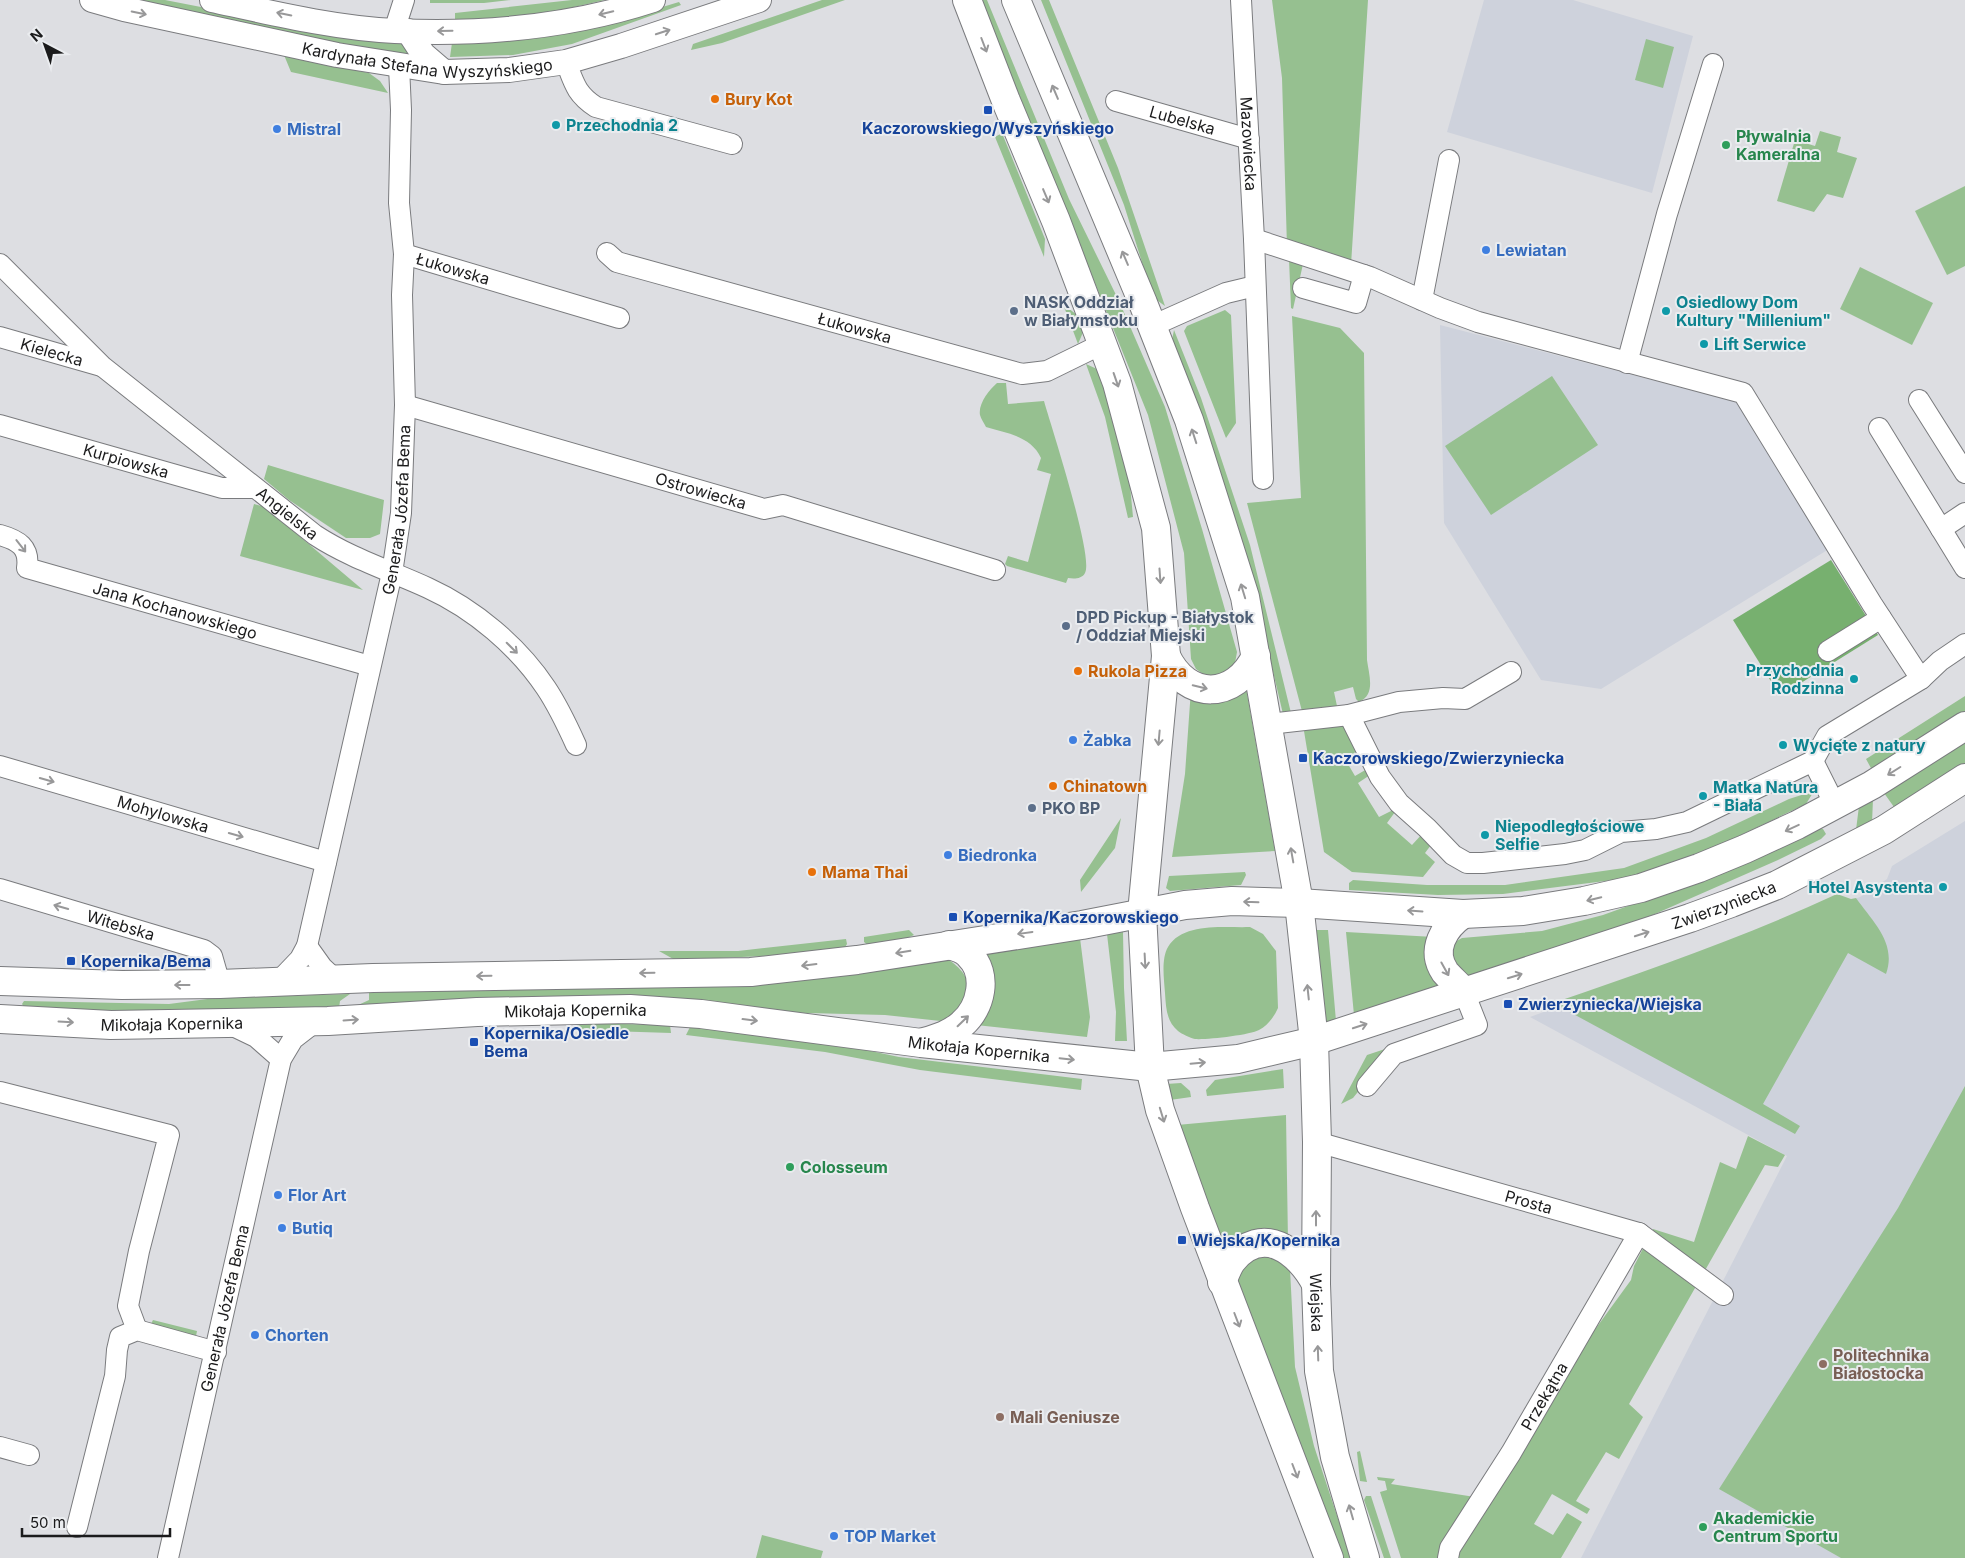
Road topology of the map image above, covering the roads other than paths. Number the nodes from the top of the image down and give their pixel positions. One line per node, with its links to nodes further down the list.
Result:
1 (92, 0): 12 (street, Kardynała Stefana Wyszyńskiego, one-way to 12)
2 (212, 0): 9 (street, Kardynała Stefana Wyszyńskiego, one-way to 2)
3 (404, 0): 9 (street)
4 (653, 0): 9 (street, Kardynała Stefana Wyszyńskiego, one-way to 9)
5 (760, 0): 10 (street, Kardynała Stefana Wyszyńskiego, one-way to 5)
6 (967, 0): 29 (main road, one-way to 29)
7 (1016, 0): 27 (main road, Wiejska, one-way to 7)
8 (1241, 0): 15 (street, Mazowiecka)
9 (401, 31): 13 (street)
10 (566, 62): 13 (street, Kardynała Stefana Wyszyńskiego); 16 (street)
11 (1713, 64): 30 (street)
12 (399, 66): 13 (street, Kardynała Stefana Wyszyńskiego); 20 (street, Generała Józefa Bema)
13 (444, 72)
14 (1116, 100): 15 (street, Lubelska)
15 (1249, 139): 18 (street, Mazowiecka)
16 (732, 144)
17 (1448, 160): 25 (street)
18 (1254, 239): 22 (street); 23 (street, Mazowiecka)
19 (607, 253): 29 (street, Łukowska)
20 (404, 254): 26 (street, Łukowska); 33 (street, Generała Józefa Bema)
21 (0, 264): 31 (street, Angielska)
22 (1364, 275): 24 (street); 25 (street)
23 (1255, 286): 27 (street); 37 (street, Mazowiecka)
24 (1303, 288)
25 (1422, 300): 30 (street)
26 (619, 318)
27 (1152, 326): 49 (main road, Wiejska, one-way to 27)
28 (0, 336): 31 (street, Kielecka)
29 (1102, 344): 48 (main road, one-way to 48)
30 (1627, 363): 45 (street)
31 (102, 366): 38 (street, Angielska)
32 (1919, 400): 36 (street)
33 (405, 405): 43 (street, Ostrowiecka); 44 (street, Generała Józefa Bema)
34 (0, 426): 38 (street, Kurpiowska)
35 (1878, 428): 40 (street)
36 (1965, 474)
37 (1263, 479)
38 (255, 488): 44 (street, Angielska)
39 (1965, 513): 40 (street)
40 (1941, 529): 42 (street)
41 (0, 535): 50 (street, Jana Kochanowskiego, one-way to 50)
42 (1965, 568)
43 (996, 570)
44 (392, 573): 50 (street, Generała Józefa Bema); 56 (street, Angielska, one-way to 56)
45 (1881, 618): 47 (street); 52 (street)
46 (1965, 644): 52 (street)
47 (1828, 651)
48 (1166, 656): 49 (main road, one-way to 49); 65 (main road, one-way to 65)
49 (1256, 656): 54 (main road, Wiejska)
50 (370, 666): 61 (street, Generała Józefa Bema)
51 (1511, 672): 53 (street)
52 (1921, 678): 57 (street)
53 (1349, 714): 54 (street); 57 (street)
54 (1269, 724): 64 (main road, Wiejska, one-way to 54)
55 (1965, 726): 60 (main road, one-way to 60)
56 (576, 745)
57 (1813, 761): 60 (street)
58 (0, 766): 61 (street, Mohylowska, one-way to 61)
59 (1965, 778): 62 (main road, Zwierzyniecka)
60 (1835, 806): 62 (main road); 66 (main road, one-way to 66)
61 (326, 862): 68 (street, Generała Józefa Bema)
62 (1816, 865): 74 (main road, Zwierzyniecka, one-way to 62)
63 (0, 889): 73 (street, Witebska, one-way to 63)
64 (1299, 903): 65 (main road, one-way to 65); 66 (main road, one-way to 64); 78 (main road, Wiejska, one-way to 64)
65 (1142, 912): 67 (main road, one-way to 67); 81 (main road, one-way to 81)
66 (1463, 914): 74 (main road, one-way to 74)
67 (949, 944): 71 (main road, one-way to 71); 79 (main road, one-way to 67)
68 (307, 946): 71 (street); 72 (street, Generała Józefa Bema)
69 (0, 981): 70 (main road)
70 (40, 981): 73 (main road, one-way to 70); 75 (main road)
71 (337, 981): 72 (main road)
72 (277, 983): 73 (main road)
73 (220, 984)
74 (1464, 992): 78 (main road, Zwierzyniecka, one-way to 74); 82 (street)
75 (13, 1019): 77 (main road, Mikołaja Kopernika, one-way to 77)
76 (315, 1022): 77 (main road, Mikołaja Kopernika); 79 (main road, Mikołaja Kopernika, one-way to 79); 80 (street, Generała Józefa Bema)
77 (227, 1023): 80 (street)
78 (1314, 1041): 81 (main road, Mikołaja Kopernika, one-way to 78); 84 (main road, Wiejska)
79 (920, 1043): 81 (main road, Mikołaja Kopernika, one-way to 81)
80 (281, 1059): 90 (street, Generała Józefa Bema)
81 (1150, 1068): 86 (main road, one-way to 86)
82 (1367, 1086)
83 (0, 1092): 89 (street)
84 (1317, 1142): 85 (street, Prosta); 87 (main road, Wiejska, one-way to 84)
85 (1639, 1233): 88 (street, Prosta); 97 (street, Przekątna)
86 (1222, 1282): 87 (main road); 95 (main road, one-way to 95)
87 (1316, 1284): 96 (main road, Wiejska, one-way to 87)
88 (1723, 1295)
89 (137, 1330): 90 (street); 93 (street)
90 (216, 1352): 94 (street, Generała Józefa Bema)
91 (0, 1447): 92 (street)
92 (29, 1455)
93 (77, 1527)
94 (168, 1558)
95 (1329, 1558)
96 (1365, 1558)
97 (1448, 1558)

